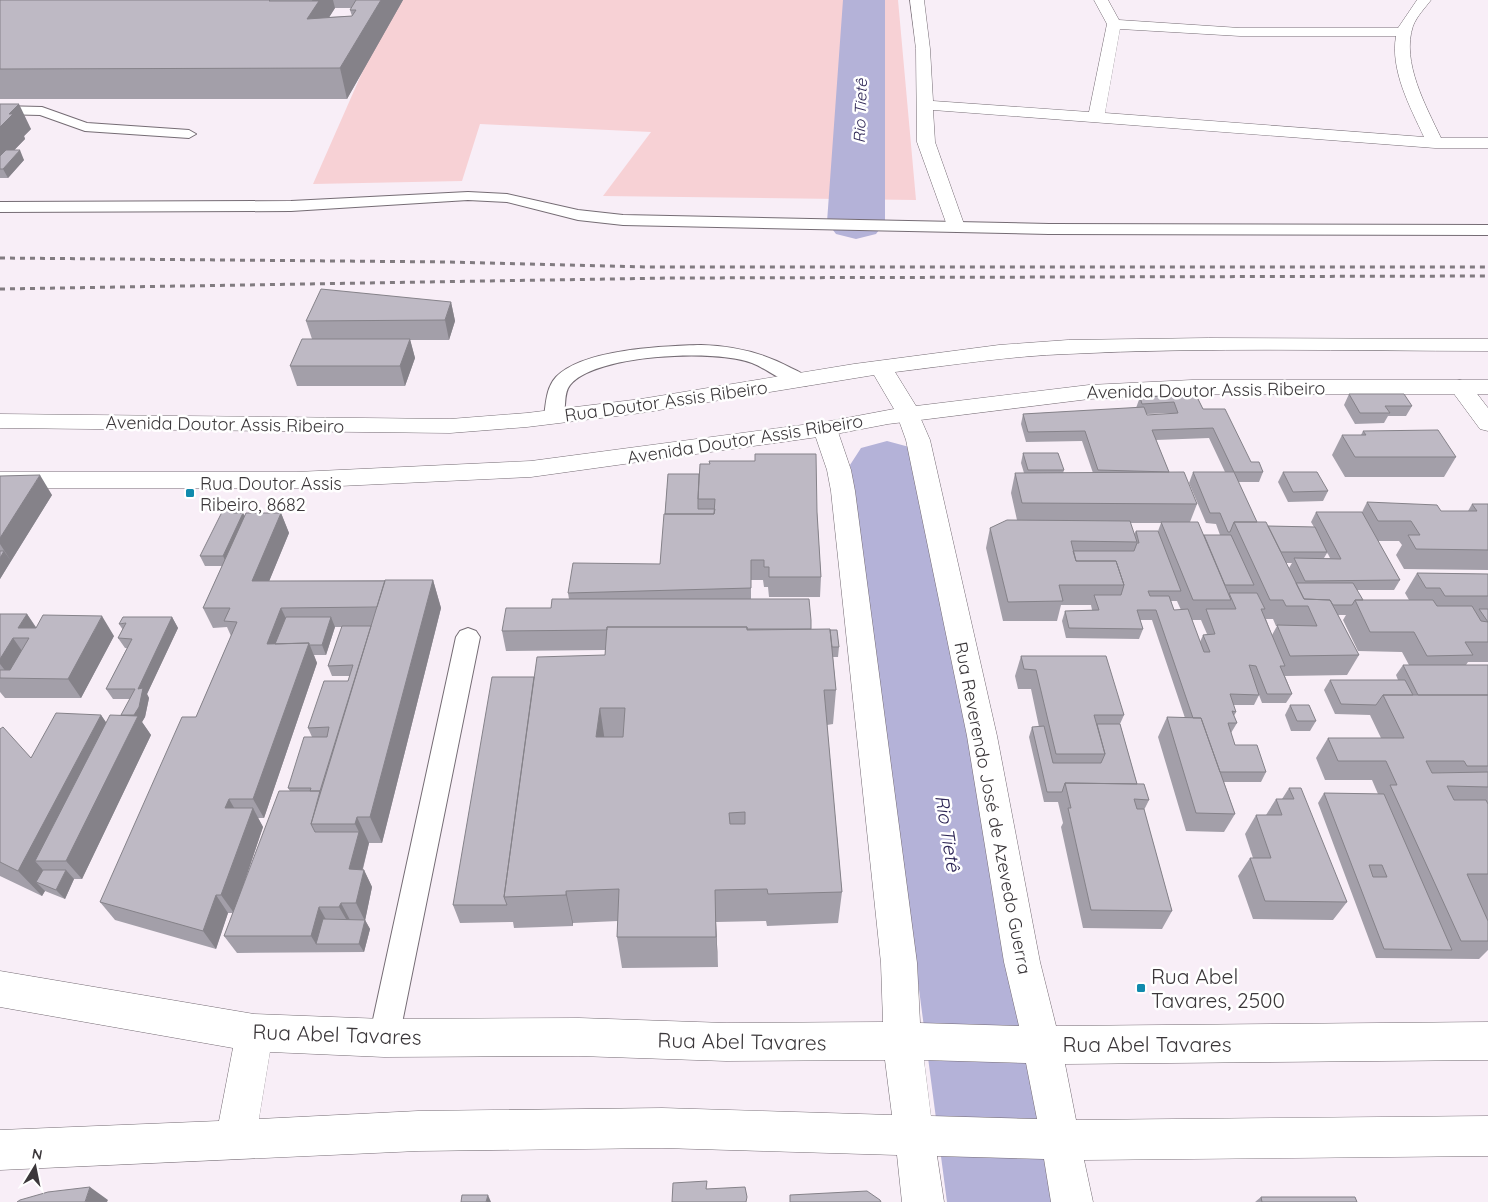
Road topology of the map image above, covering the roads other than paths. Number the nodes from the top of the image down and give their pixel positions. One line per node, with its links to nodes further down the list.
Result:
1 (917, 0): 6 (street)
2 (1101, 0): 4 (street)
3 (1421, 0): 5 (street)
4 (1114, 24): 5 (street); 8 (street)
5 (1405, 32): 10 (street)
6 (925, 105): 8 (street); 13 (street)
7 (0, 110): 9 (lane)
8 (1096, 118): 10 (street)
9 (190, 134)
10 (1435, 143): 11 (street)
11 (1488, 143)
12 (0, 206): 13 (lane)
13 (956, 227): 14 (lane)
14 (1488, 230)
15 (1488, 345): 16 (street)
16 (881, 367): 17 (street, Rua Doutor Assis Ribeiro); 20 (street, Rua Reverendo José de Azevedo Guerra)
17 (801, 381): 21 (street, Rua Doutor Assis Ribeiro); 21 (lane)
18 (1460, 387): 19 (street, Avenida Doutor Assis Ribeiro); 20 (street, Avenida Doutor Assis Ribeiro); 23 (street)
19 (1488, 387)
20 (909, 414): 25 (street, Avenida Doutor Assis Ribeiro); 33 (street, Rua Reverendo José de Azevedo Guerra)
21 (554, 417): 24 (street, Rua Doutor Assis Ribeiro)
22 (0, 421): 24 (street, Avenida Doutor Assis Ribeiro)
23 (1488, 424)
24 (450, 426)
25 (825, 429): 26 (street, Avenida Doutor Assis Ribeiro); 31 (street)
26 (0, 480)
27 (468, 637): 30 (lane)
28 (0, 989): 29 (street, Rua Abel Tavares)
29 (254, 1033): 30 (street, Rua Abel Tavares); 36 (street)
30 (384, 1038): 31 (street, Rua Abel Tavares)
31 (913, 1041): 33 (street, Rua Abel Tavares); 34 (street)
32 (1488, 1041): 33 (street, Rua Abel Tavares)
33 (1029, 1044): 37 (street, Rua Reverendo José de Azevedo Guerra)
34 (925, 1136): 36 (street); 37 (street); 39 (street)
35 (1488, 1136): 37 (street)
36 (236, 1139): 38 (street)
37 (1049, 1139): 40 (street, Rua Reverendo José de Azevedo Guerra)
38 (0, 1150)
39 (923, 1202)
40 (1072, 1202)

